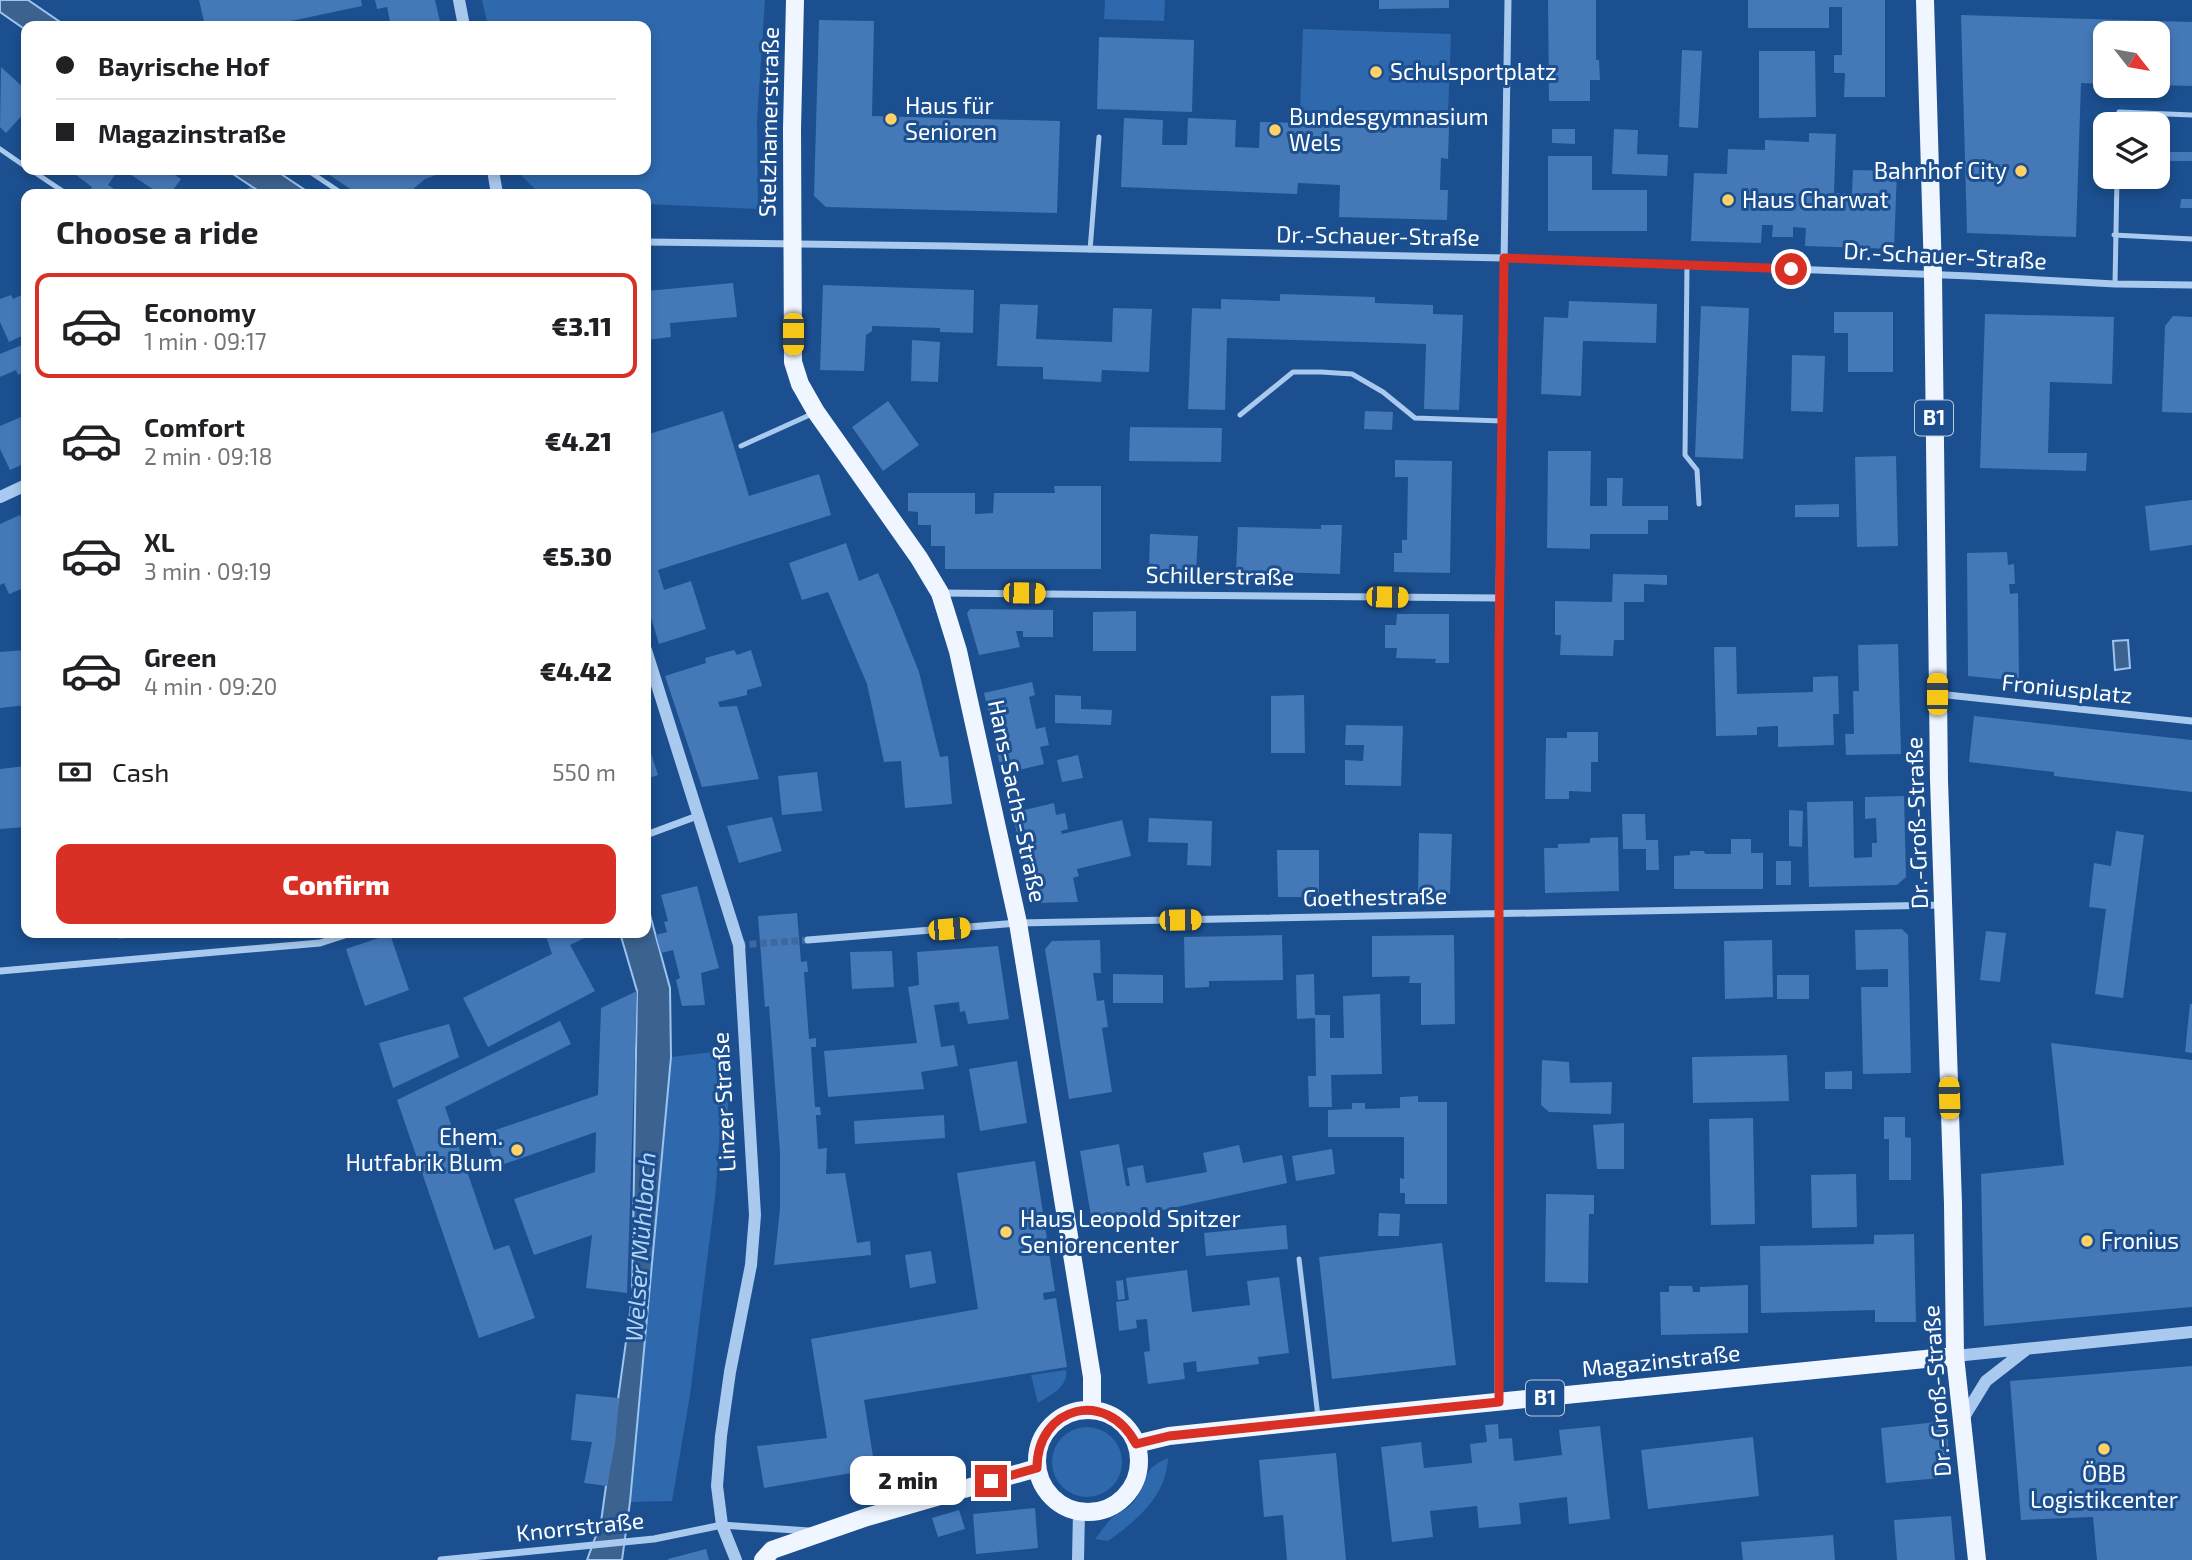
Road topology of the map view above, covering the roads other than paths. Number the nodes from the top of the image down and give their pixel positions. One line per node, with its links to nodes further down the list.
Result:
1 (459, 0): 5 (street)
2 (795, 0): 19 (main road, Stelzhamerstraße)
3 (1508, 0): 21 (street)
4 (1925, 0): 23 (main road, Dr.-Groß-Straße / B1)
5 (463, 21)
6 (2170, 114): 7 (lane)
7 (2192, 115)
8 (1099, 136): 20 (lane)
9 (0, 149): 10 (lane)
10 (21, 164)
11 (38, 175): 13 (lane)
12 (314, 175): 14 (lane)
13 (60, 189)
14 (336, 189)
15 (2116, 189): 16 (lane)
16 (2114, 235): 17 (lane); 24 (lane)
17 (2192, 239)
18 (651, 242): 19 (street, Dr.-Schauer-Straße)
19 (793, 244): 20 (street, Dr.-Schauer-Straße); 26 (main road, Hans-Sachs-Straße)
20 (1090, 250): 21 (street, Dr.-Schauer-Straße)
21 (1504, 258): 22 (street, Dr.-Schauer-Straße); 28 (street)
22 (1686, 265): 23 (street, Dr.-Schauer-Straße); 32 (lane)
23 (1933, 274): 24 (street, Dr.-Schauer-Straße); 36 (main road, Dr.-Groß-Straße / B1)
24 (2115, 284): 25 (street, Dr.-Schauer-Straße)
25 (2192, 285)
26 (816, 412): 29 (lane); 33 (main road, Hans-Sachs-Straße)
27 (1240, 415): 28 (lane)
28 (1502, 421): 34 (street)
29 (740, 446)
30 (21, 487): 31 (street)
31 (0, 497)
32 (1699, 504)
33 (940, 593): 34 (street, Schillerstraße); 42 (main road, Hans-Sachs-Straße)
34 (1499, 598): 41 (street)
35 (651, 665): 38 (street, Linzer Straße)
36 (1937, 694): 37 (street, Froniusplatz); 40 (main road, Dr.-Groß-Straße / B1)
37 (2192, 721)
38 (700, 816): 39 (street); 59 (street, Linzer Straße)
39 (651, 833)
40 (1944, 905): 41 (street, Goethestraße); 51 (main road, Dr.-Groß-Straße / B1)
41 (1498, 913): 42 (street, Goethestraße); 52 (street)
42 (1018, 923): 45 (street, Goethestraße); 53 (main road, Hans-Sachs-Straße)
43 (318, 938): 46 (street)
44 (336, 938): 46 (street)
45 (808, 940)
46 (320, 943): 47 (street)
47 (0, 971)
48 (1299, 1259): 54 (lane)
49 (2192, 1332): 50 (street, Magazinstraße)
50 (2026, 1349): 51 (street, Magazinstraße); 55 (street)
51 (1955, 1356): 52 (main road, Magazinstraße / B1); 55 (main road, Dr.-Groß-Straße)
52 (1499, 1402): 54 (main road, Magazinstraße / B1)
53 (1092, 1410): 56 (main road); 57 (main road)
54 (1318, 1420): 56 (main road, Magazinstraße / B1)
55 (1962, 1420): 65 (main road, Dr.-Groß-Straße)
56 (1136, 1444): 58 (main road)
57 (1037, 1468): 58 (main road); 60 (main road)
58 (1079, 1511): 64 (street)
59 (722, 1525): 60 (street); 62 (street, Knorrstraße); 63 (street, Linzer Straße)
60 (826, 1531): 61 (main road)
61 (768, 1555)
62 (442, 1560)
63 (736, 1560)
64 (1078, 1560)
65 (1977, 1560)

